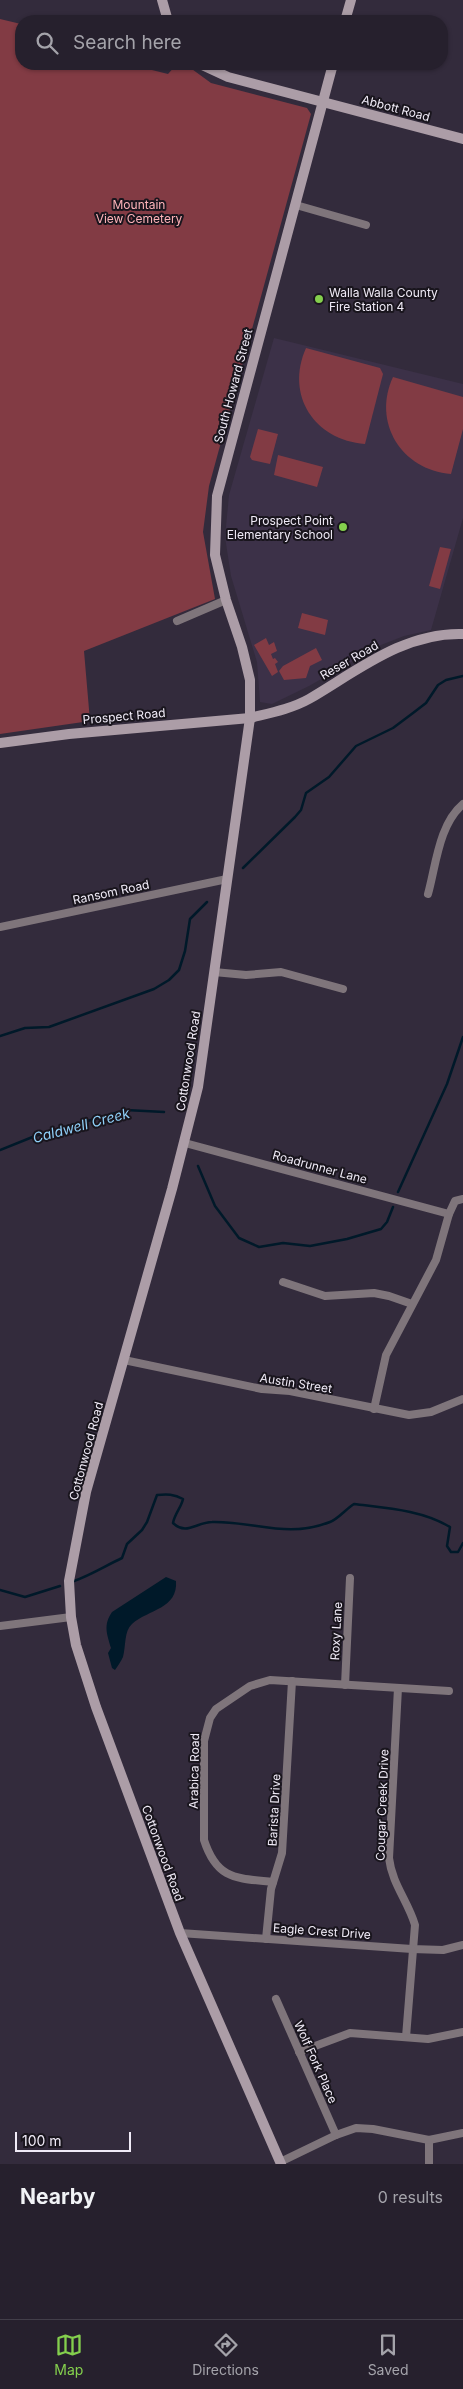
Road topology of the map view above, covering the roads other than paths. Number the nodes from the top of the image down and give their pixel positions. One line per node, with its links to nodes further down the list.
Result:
1 (162, 0): 3 (street)
2 (351, 0): 4 (street)
3 (166, 15)
4 (347, 15)
5 (213, 70): 7 (street, Abbott Road)
6 (331, 70): 7 (street, South Howard Street)
7 (323, 101): 8 (street, Abbott Road); 9 (street, South Howard Street)
8 (463, 139)
9 (296, 205): 10 (street); 11 (street, South Howard Street)
10 (366, 225)
11 (226, 600): 12 (street); 14 (street, South Howard Street)
12 (177, 620)
13 (463, 634): 14 (street, Reser Road)
14 (250, 718): 15 (street, Prospect Road); 17 (street, Cottonwood Road)
15 (0, 743)
16 (463, 804): 18 (street)
17 (226, 879): 19 (street, Ransom Road); 20 (street, Cottonwood Road)
18 (428, 894)
19 (0, 927)
20 (214, 972): 21 (street); 22 (street, Cottonwood Road)
21 (343, 989)
22 (185, 1143): 24 (street, Roadrunner Lane); 27 (street, Cottonwood Road)
23 (463, 1199): 24 (street)
24 (448, 1214): 26 (street)
25 (283, 1282): 26 (street)
26 (412, 1304): 29 (street)
27 (124, 1360): 29 (street, Austin Street); 31 (street, Cottonwood Road)
28 (463, 1399): 29 (street, Austin Street)
29 (374, 1409)
30 (350, 1578): 34 (street, Roxy Lane)
31 (71, 1617): 32 (street); 38 (street, Cottonwood Road)
32 (0, 1626)
33 (292, 1681): 34 (street, Arabica Road); 37 (street, Barista Drive); 37 (street, Arabica Road)
34 (345, 1685): 35 (street, Arabica Road)
35 (398, 1688): 36 (street, Arabica Road); 41 (street, Cougar Creek Drive)
36 (449, 1691)
37 (273, 1882): 39 (street, Barista Drive)
38 (180, 1933): 39 (street, Eagle Crest Drive); 49 (street, Cottonwood Road)
39 (266, 1939): 41 (street, Eagle Crest Drive)
40 (463, 1945): 41 (street, Eagle Crest Drive)
41 (412, 1949): 44 (street, Cougar Creek Drive)
42 (276, 1999): 45 (street, Wolf Fork Place)
43 (463, 2032): 44 (street)
44 (406, 2037): 45 (street)
45 (299, 2052): 47 (street, Wolf Fork Place)
46 (463, 2133): 48 (street)
47 (336, 2135): 48 (street); 49 (street)
48 (428, 2140): 50 (street)
49 (280, 2163)
50 (429, 2164)

